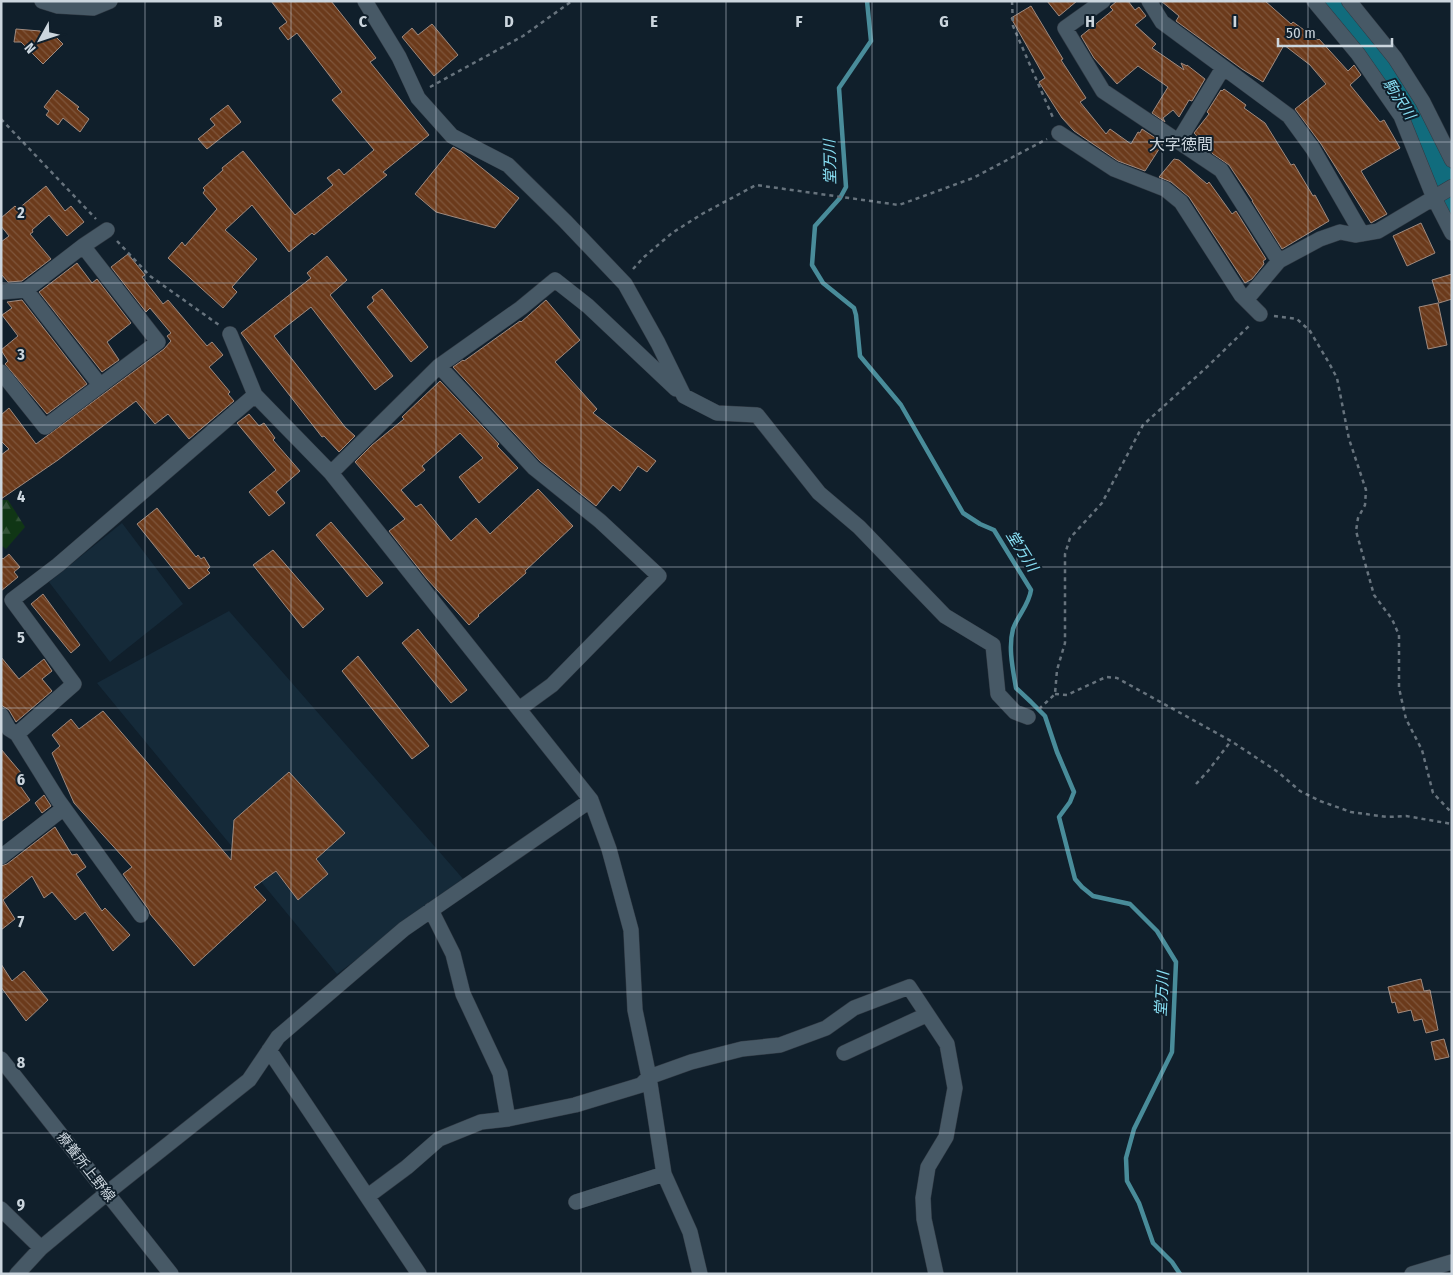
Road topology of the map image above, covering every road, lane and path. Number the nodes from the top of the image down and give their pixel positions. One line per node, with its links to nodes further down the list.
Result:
1 (42, 1): 2 (street)
2 (110, 1)
3 (366, 1): 11 (street)
4 (572, 1): 11 (path)
5 (1012, 1): 12 (path)
6 (1103, 1): 13 (street)
7 (1149, 1): 10 (street)
8 (1314, 1): 15 (street)
9 (1349, 1): 14 (street)
10 (1223, 68): 13 (street); 18 (street)
11 (417, 95): 21 (street)
12 (1059, 132): 21 (path); 24 (street)
13 (1178, 142): 20 (street)
14 (1452, 160)
15 (1442, 193): 17 (street); 18 (street)
16 (107, 230): 19 (street)
17 (1452, 233)
18 (1362, 234): 20 (street)
19 (83, 246): 22 (street); 29 (street)
20 (1279, 261): 24 (street)
21 (626, 284): 31 (street)
22 (26, 290): 23 (street); 29 (street)
23 (1, 292)
24 (1246, 300): 25 (street)
25 (1260, 314): 33 (path); 43 (path)
26 (230, 334): 30 (street)
27 (439, 366): 31 (street); 32 (street); 35 (street)
28 (1, 372): 29 (street)
29 (100, 385)
30 (255, 395): 32 (street); 38 (street)
31 (684, 396): 37 (street)
32 (331, 473): 35 (street)
33 (1055, 694): 34 (path); 39 (path)
34 (1044, 705)
35 (519, 709): 41 (street)
36 (1, 715): 38 (street)
37 (1028, 717)
38 (9, 733): 42 (street)
39 (1231, 741): 40 (path); 44 (path)
40 (1196, 784)
41 (591, 800): 46 (street); 52 (street)
42 (64, 808): 45 (street); 47 (street)
43 (1452, 812)
44 (1452, 824)
45 (1, 857)
46 (432, 910): 49 (street); 53 (street)
47 (141, 915)
48 (926, 1015): 50 (street); 52 (street); 65 (street)
49 (269, 1050): 55 (street); 56 (street)
50 (844, 1053)
51 (1, 1059): 55 (street, 療養所上野線)
52 (649, 1077): 53 (street); 54 (street)
53 (508, 1119): 56 (street)
54 (664, 1174): 57 (street); 64 (street)
55 (107, 1193): 59 (street); 62 (street, 療養所上野線)
56 (368, 1196): 63 (street)
57 (576, 1202)
58 (1, 1209): 59 (street)
59 (41, 1248): 61 (street)
60 (1452, 1262): 66 (street)
61 (18, 1274)
62 (171, 1274)
63 (419, 1274)
64 (700, 1274)
65 (936, 1274)
66 (1412, 1274)

